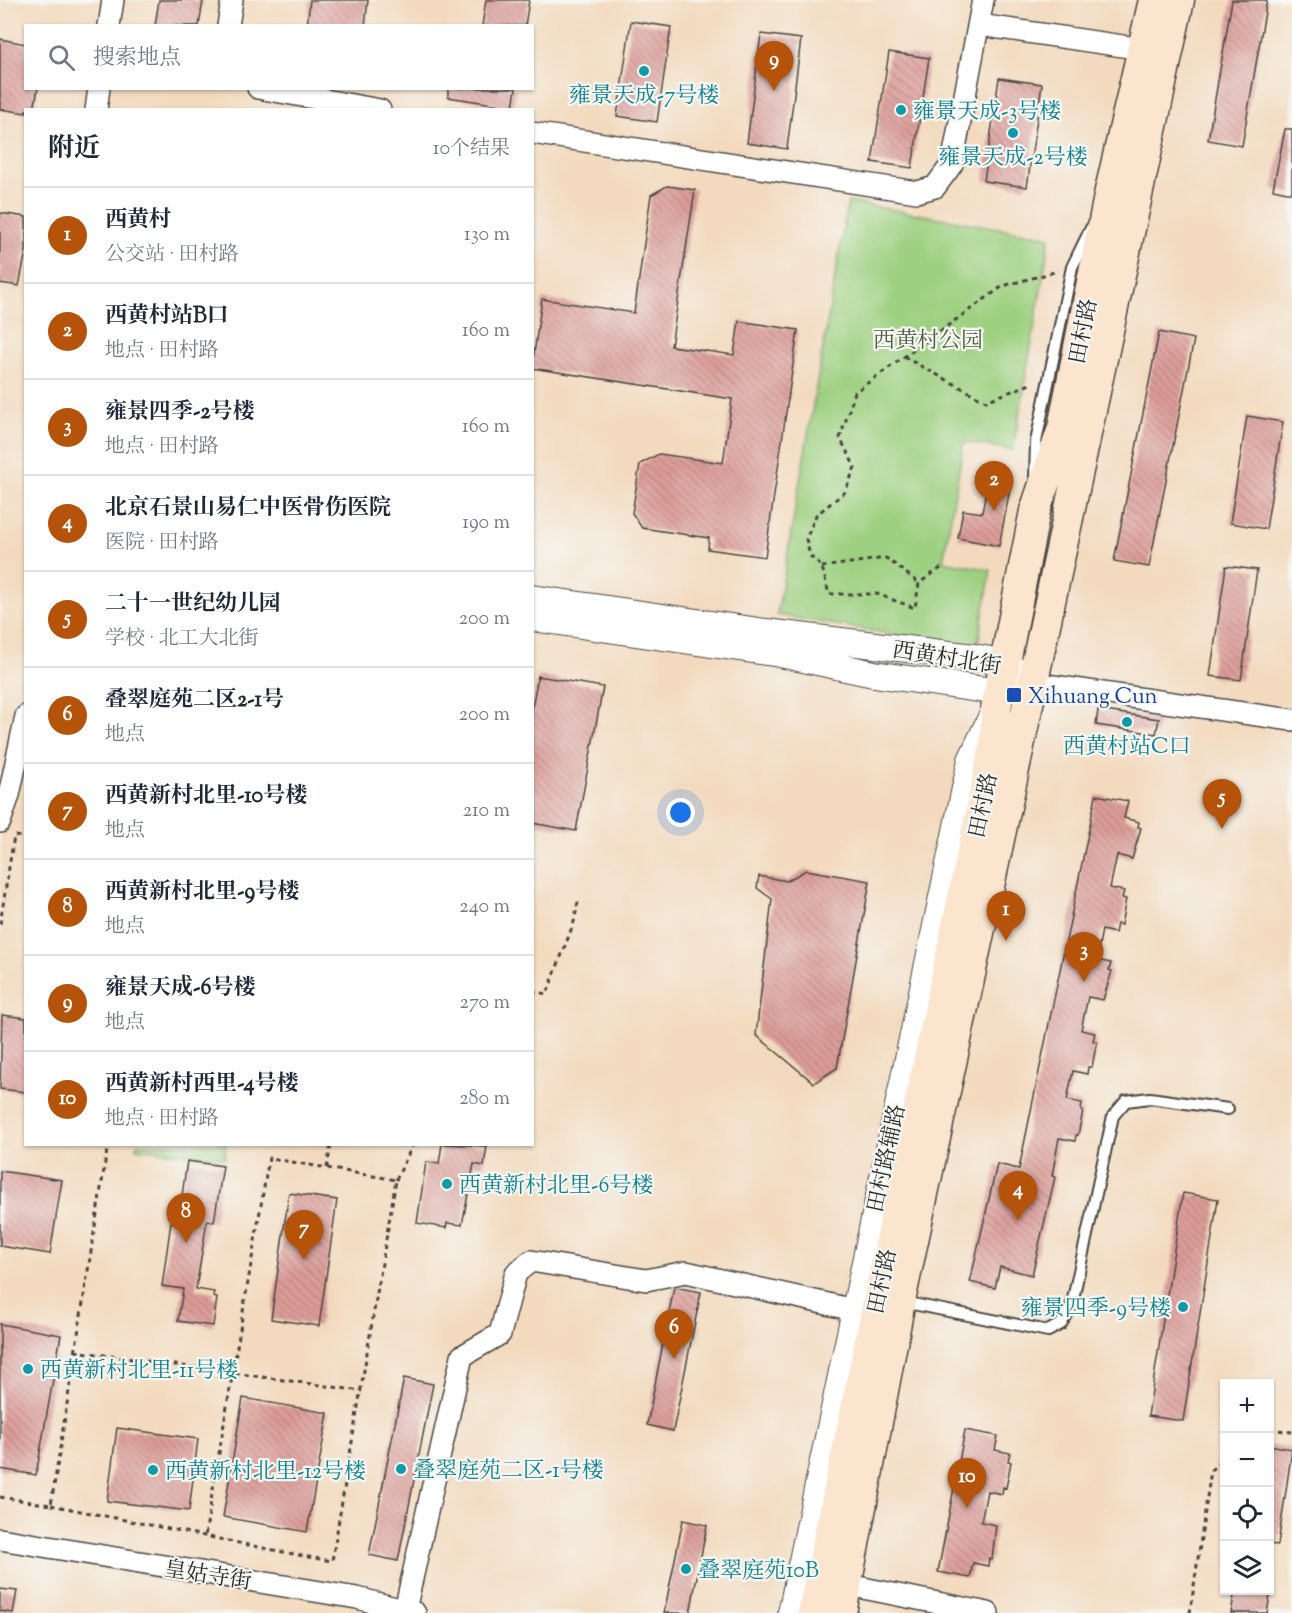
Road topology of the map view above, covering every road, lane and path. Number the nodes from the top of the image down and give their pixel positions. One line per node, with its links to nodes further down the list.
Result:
1 (113, 0): 6 (street)
2 (232, 0): 7 (street)
3 (983, 0): 8 (street)
4 (1154, 0): 9 (main road, 田村路)
5 (1179, 0): 26 (main road, 田村路)
6 (109, 24)
7 (228, 24)
8 (980, 25): 9 (street); 14 (street)
9 (1143, 49): 15 (main road, 田村路)
10 (99, 90): 12 (street)
11 (269, 90): 13 (street)
12 (96, 108)
13 (369, 108)
14 (534, 133)
15 (1110, 191): 16 (lane); 19 (main road, 田村路)
16 (1072, 267): 17 (path); 18 (lane)
17 (903, 357): 18 (path); 20 (path)
18 (1049, 377): 19 (lane)
19 (1035, 511): 25 (main road, 田村路)
20 (822, 567): 22 (path); 22 (path)
21 (941, 568): 22 (path)
22 (919, 582)
23 (534, 598): 25 (street, 西黄村北街)
24 (534, 618): 27 (street, 西黄村北街)
25 (1006, 663): 26 (street, 西黄村北街); 27 (main road, 田村路)
26 (1032, 683): 27 (street, 西黄村北街); 28 (street); 41 (main road, 田村路)
27 (998, 700): 42 (street, 田村路辅路); 46 (main road, 田村路)
28 (1292, 720)
29 (24, 725): 30 (street)
30 (0, 822)
31 (24, 837): 33 (path)
32 (578, 902): 34 (path)
33 (0, 924)
34 (534, 991)
35 (1228, 1109): 41 (lane)
36 (108, 1146): 43 (path)
37 (331, 1146): 39 (path)
38 (412, 1146): 40 (path)
39 (327, 1168): 40 (path); 44 (path)
40 (396, 1180): 45 (path)
41 (900, 1301): 54 (main road, 田村路)
42 (854, 1310): 46 (street, 田村路辅路); 55 (street)
43 (75, 1351): 44 (path); 51 (path)
44 (233, 1373): 45 (path); 52 (path)
45 (362, 1391): 52 (path)
46 (846, 1402): 56 (street, 田村路辅路); 57 (main road, 田村路)
47 (1274, 1430): 48 (path)
48 (1292, 1432)
49 (1220, 1462): 59 (path)
50 (0, 1497): 51 (path)
51 (51, 1505): 52 (path)
52 (205, 1536)
53 (0, 1539): 55 (street, 皇姑寺街)
54 (844, 1599): 58 (street)
55 (410, 1611)
56 (791, 1613)
57 (813, 1613)
58 (988, 1613)
59 (1190, 1613)

